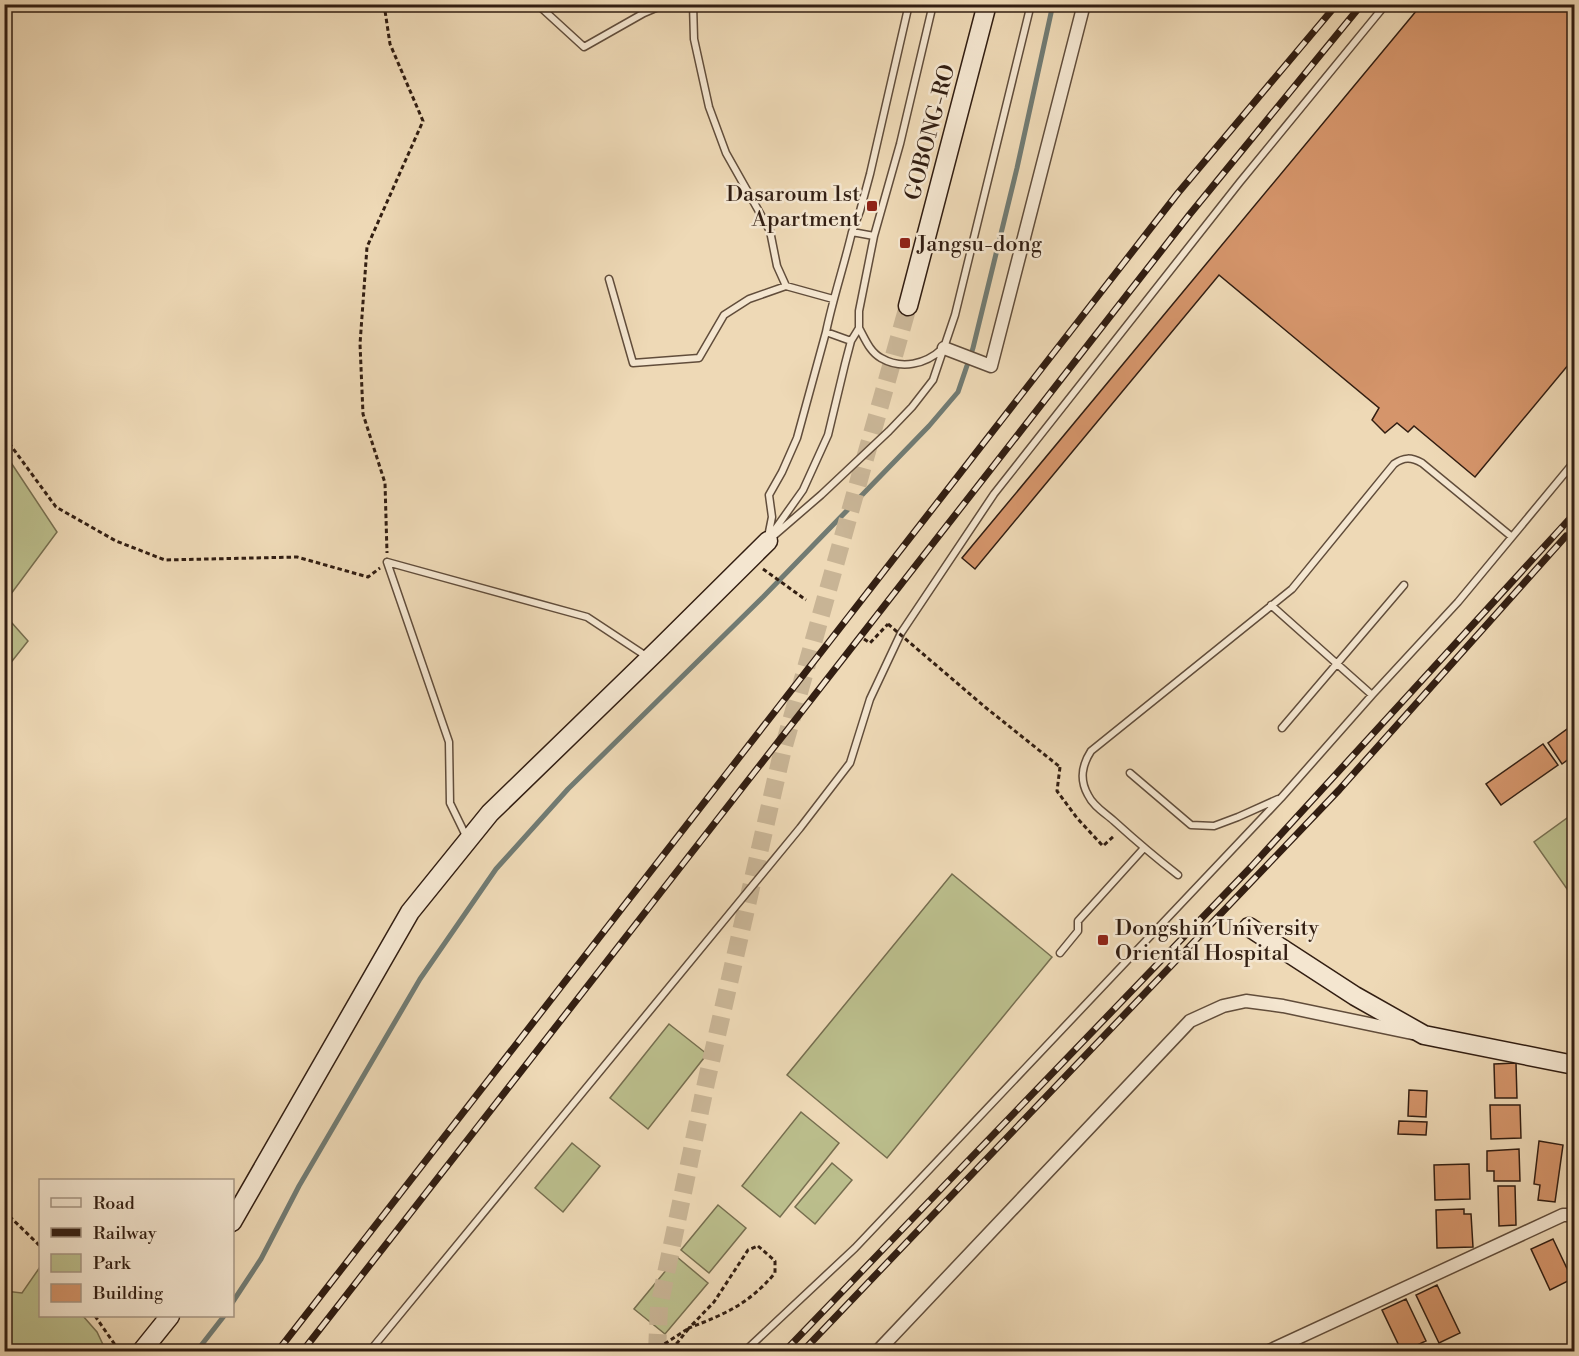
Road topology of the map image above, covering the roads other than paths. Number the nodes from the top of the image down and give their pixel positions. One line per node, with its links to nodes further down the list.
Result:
1 (537, 4): 2 (lane)
2 (665, 4)
3 (693, 4): 13 (lane)
4 (909, 4): 10 (lane)
5 (933, 4): 11 (lane)
6 (987, 4): 15 (street, GOBONG-RO)
7 (1031, 4): 19 (lane)
8 (1084, 4): 19 (street)
9 (1386, 4): 42 (lane)
10 (852, 232): 11 (lane); 14 (lane)
11 (874, 236): 16 (lane)
12 (609, 279): 13 (lane)
13 (786, 286): 14 (lane)
14 (832, 299): 17 (lane)
15 (908, 306)
16 (859, 328): 18 (lane); 19 (lane)
17 (826, 332): 18 (lane); 22 (lane)
18 (851, 341): 22 (lane)
19 (949, 350): 22 (lane)
20 (1575, 462): 21 (lane)
21 (1512, 537): 24 (lane); 27 (lane)
22 (768, 541): 25 (street)
23 (1404, 585): 26 (lane)
24 (1271, 606): 26 (lane); 32 (lane)
25 (650, 658): 31 (street); 31 (lane)
26 (1336, 664): 27 (lane); 28 (lane)
27 (1372, 695): 30 (lane)
28 (1282, 728)
29 (1130, 773): 30 (lane)
30 (1281, 798): 43 (lane)
31 (468, 840): 39 (street)
32 (1144, 848): 33 (lane); 35 (lane)
33 (1178, 875)
34 (1249, 927): 36 (street)
35 (1060, 953)
36 (1425, 1035): 37 (street); 44 (street)
37 (1575, 1065)
38 (1575, 1215): 45 (street)
39 (234, 1218)
40 (169, 1317): 41 (street)
41 (141, 1352)
42 (369, 1352)
43 (744, 1352)
44 (877, 1352)
45 (1267, 1352)

